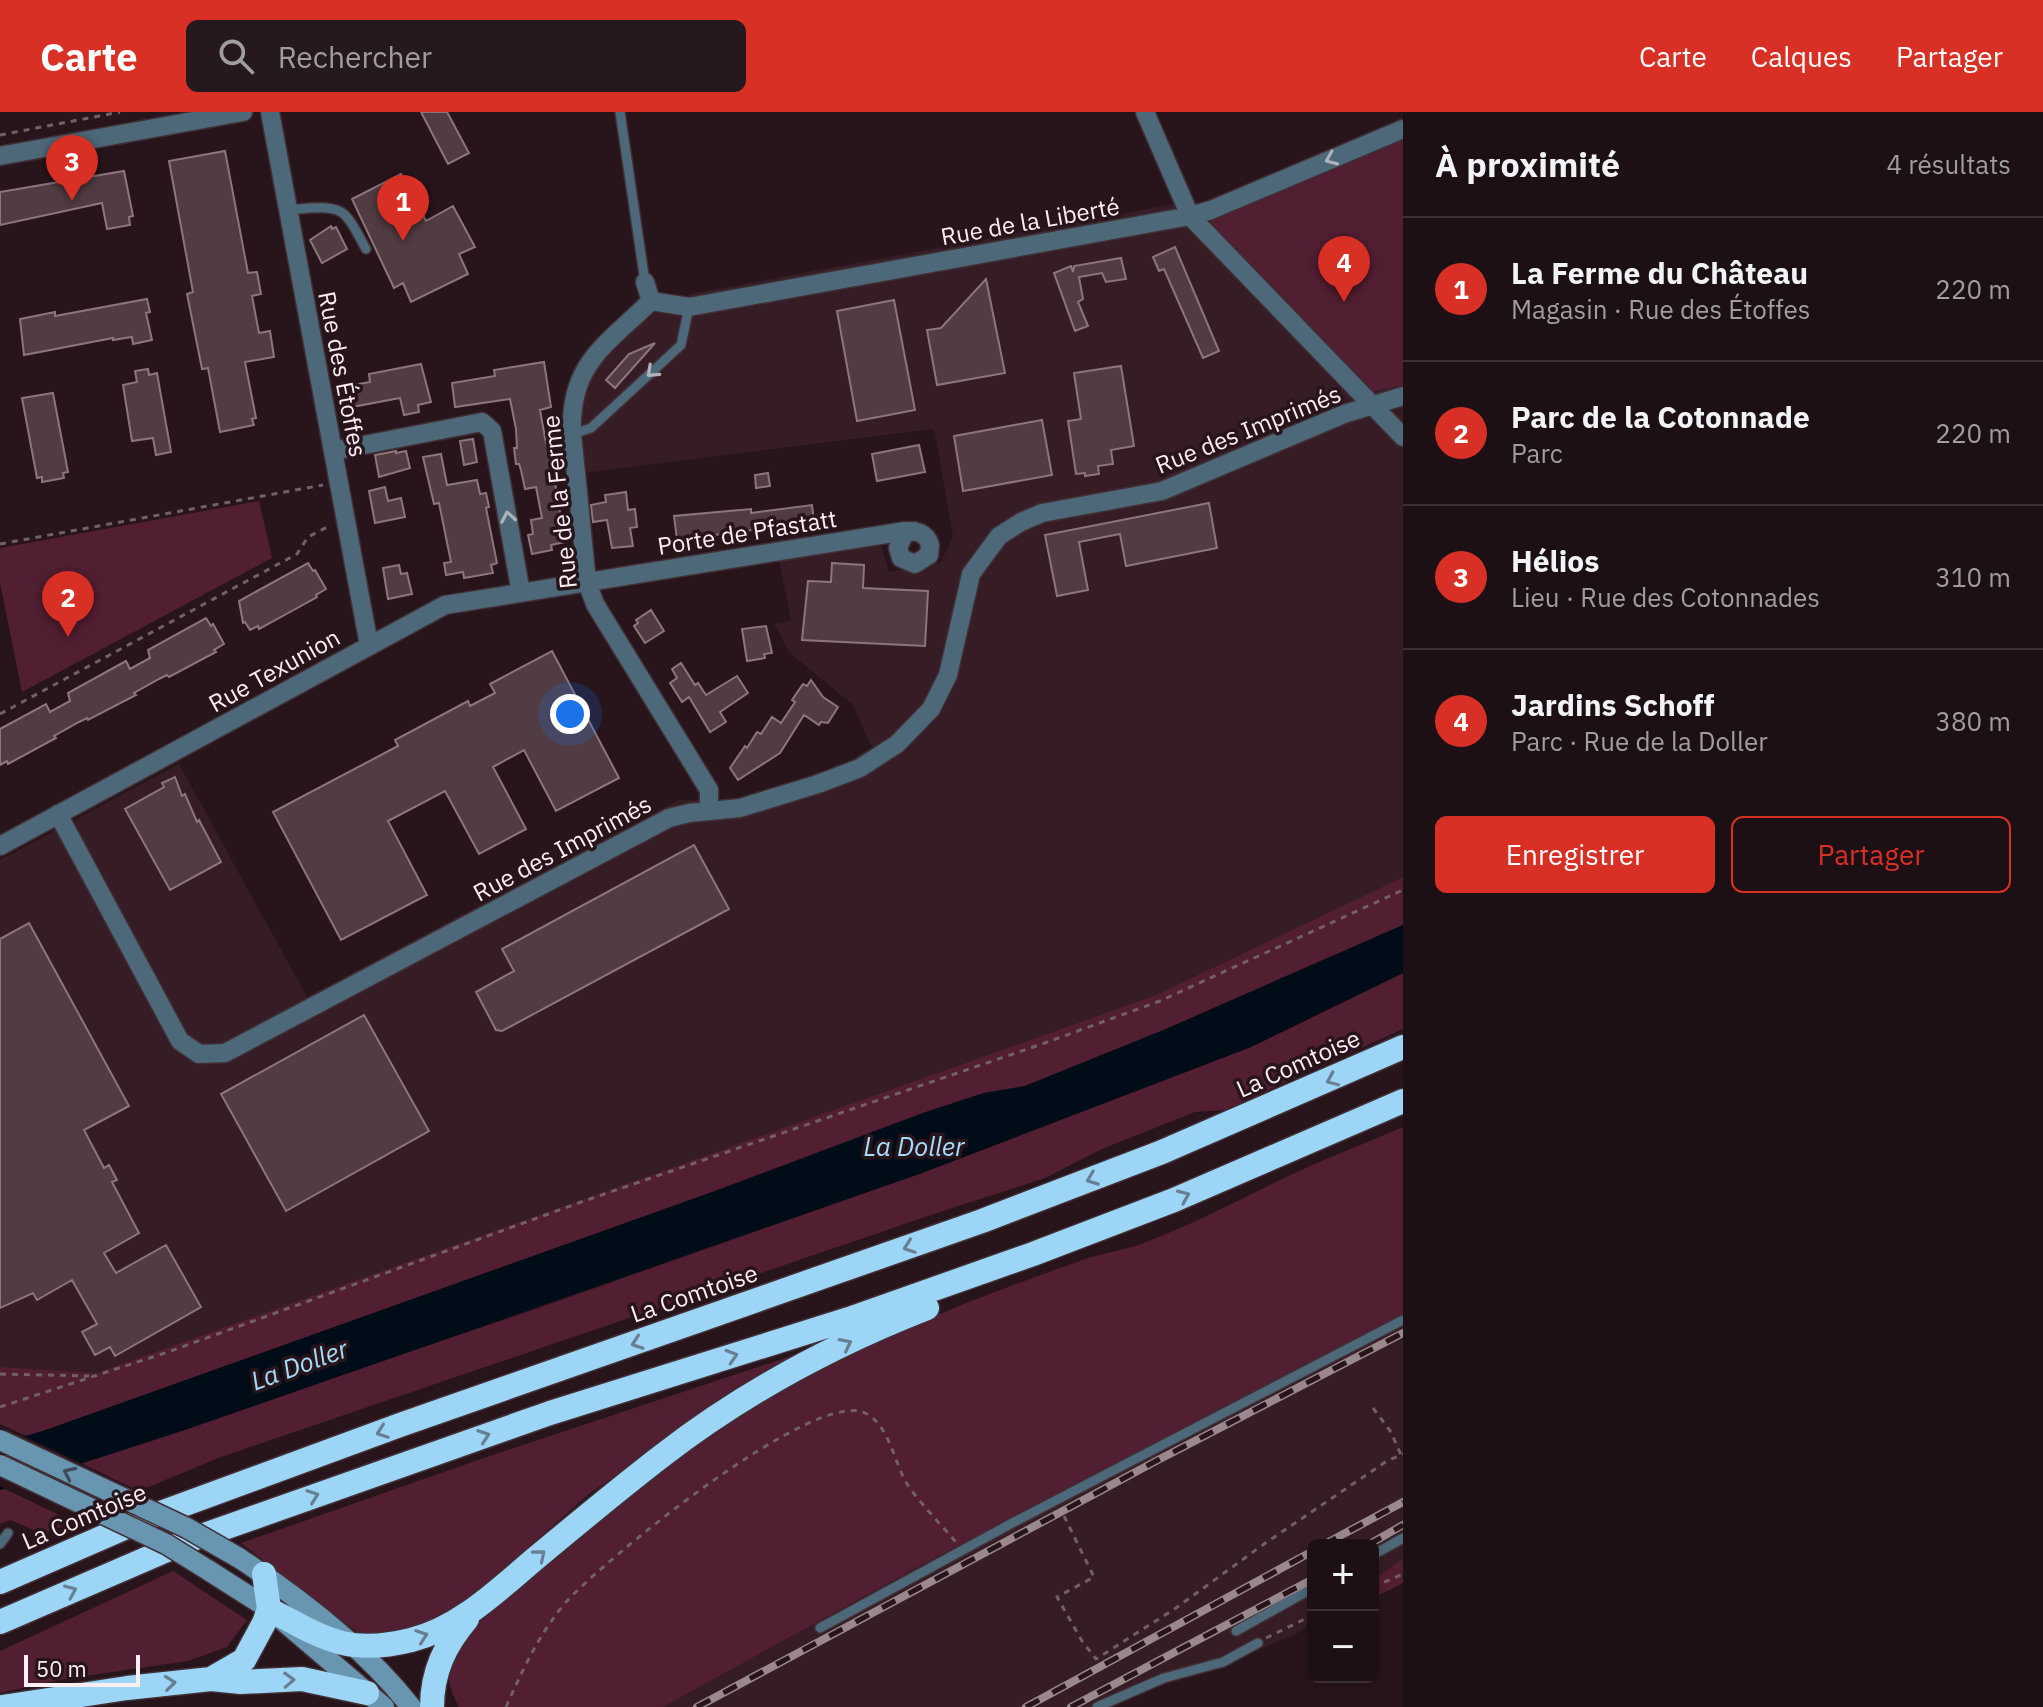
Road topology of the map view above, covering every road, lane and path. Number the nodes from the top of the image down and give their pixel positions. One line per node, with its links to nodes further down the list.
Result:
1 (120, 112): 7 (path)
2 (243, 112): 8 (street)
3 (270, 112): 9 (street, Rue des Étoffes)
4 (620, 112): 12 (lane)
5 (1145, 112): 10 (street)
6 (1403, 129): 10 (street, Rue de la Liberté, one-way to 10)
7 (0, 135)
8 (0, 156)
9 (288, 210): 11 (lane); 19 (street, Rue des Étoffes)
10 (1190, 216): 14 (street, Rue de la Liberté); 16 (street)
11 (366, 249)
12 (645, 282): 13 (street)
13 (651, 301): 14 (street, Rue de la Liberté); 17 (street, Rue de la Ferme)
14 (689, 307): 17 (lane, one-way to 17)
15 (1403, 396): 16 (street, Rue des Imprimés)
16 (1372, 406): 18 (street); 28 (street, Rue des Imprimés)
17 (572, 434): 24 (street, Rue de la Ferme)
18 (1403, 437)
19 (333, 451): 20 (street, Rue des Étoffes); 25 (street, one-way to 19)
20 (339, 482): 21 (street, Rue des Étoffes); 23 (path)
21 (345, 518): 26 (street, Rue des Étoffes); 27 (path)
22 (914, 531): 24 (street, Porte de Pfastatt)
23 (0, 544)
24 (587, 582): 25 (street, Rue Texunion); 28 (street, Rue de la Ferme)
25 (521, 593): 26 (street, Rue Texunion)
26 (369, 645): 29 (street, Rue Texunion)
27 (0, 714)
28 (709, 811): 29 (street, Rue des Imprimés)
29 (58, 814): 30 (street, Rue Texunion)
30 (0, 846)
31 (1403, 890): 37 (path)
32 (1403, 1047): 51 (highway, La Comtoise, one-way to 51)
33 (1403, 1101): 34 (highway, one-way to 33)
34 (1033, 1254): 54 (highway, one-way to 34); 57 (highway, one-way to 34)
35 (1403, 1320): 47 (lane)
36 (0, 1374): 37 (path)
37 (93, 1376): 38 (path)
38 (0, 1407)
39 (1373, 1408): 41 (path)
40 (0, 1440): 49 (main road, one-way to 40, bridge)
41 (1402, 1455): 43 (path)
42 (0, 1465): 55 (main road, bridge)
43 (1064, 1516)
44 (8, 1533): 46 (lane)
45 (1403, 1538): 48 (lane)
46 (0, 1544)
47 (964, 1551): 58 (lane); 67 (path)
48 (1379, 1552)
49 (264, 1574): 55 (highway); 61 (main road)
50 (1403, 1574): 52 (path)
51 (0, 1582)
52 (1379, 1584)
53 (1307, 1591): 59 (lane)
54 (480, 1604): 61 (highway, one-way to 54); 66 (highway)
55 (269, 1609): 61 (highway); 62 (highway); 63 (main road)
56 (1307, 1618): 60 (path)
57 (0, 1622)
58 (820, 1628)
59 (1236, 1631)
60 (1258, 1643): 68 (lane)
61 (355, 1647): 65 (main road)
62 (211, 1679): 63 (highway, one-way to 63); 64 (highway, one-way to 62)
63 (376, 1700)
64 (2, 1707)
65 (411, 1707)
66 (432, 1707)
67 (506, 1707)
68 (1097, 1707)

